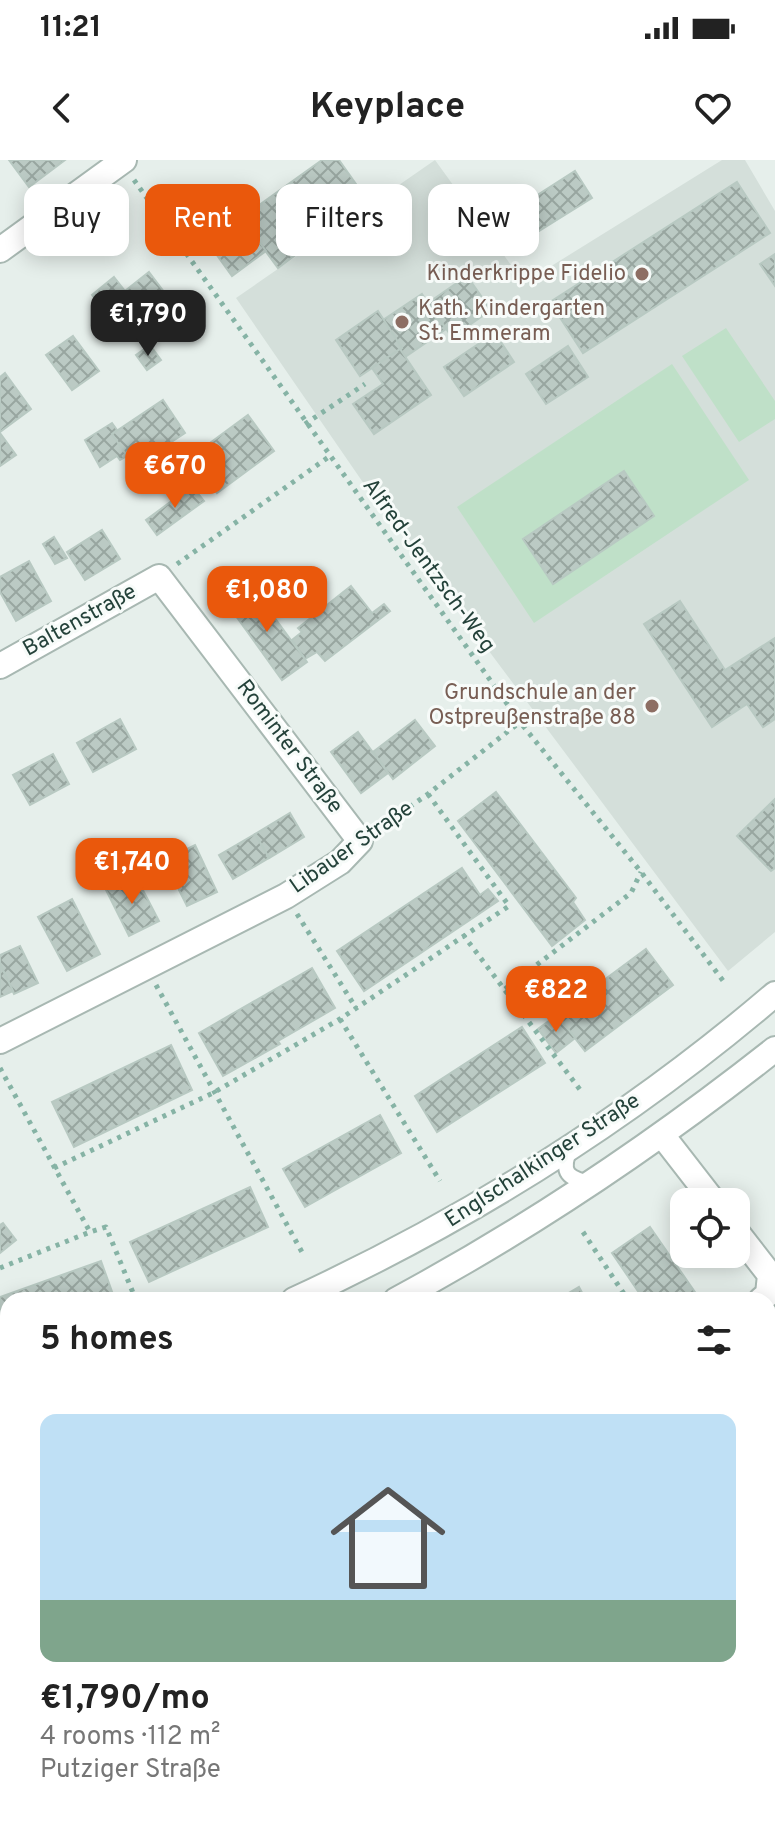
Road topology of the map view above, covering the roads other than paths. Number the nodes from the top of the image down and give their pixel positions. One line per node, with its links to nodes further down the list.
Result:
1 (122, 161): 2 (street)
2 (0, 250)
3 (159, 577): 4 (street, Baltenstraße); 5 (street, Rominter Straße)
4 (0, 666)
5 (360, 841): 7 (street, Libauer Straße)
6 (775, 994): 10 (street, Englschalkinger Straße)
7 (0, 1041)
8 (775, 1049): 9 (street, Englschalkinger Straße)
9 (662, 1135): 11 (street, Englschalkinger Straße); 12 (street)
10 (571, 1148): 11 (lane); 14 (street, Englschalkinger Straße)
11 (592, 1184): 15 (street, Englschalkinger Straße)
12 (703, 1188)
13 (750, 1249): 16 (street)
14 (310, 1292)
15 (411, 1292)
16 (768, 1292)

